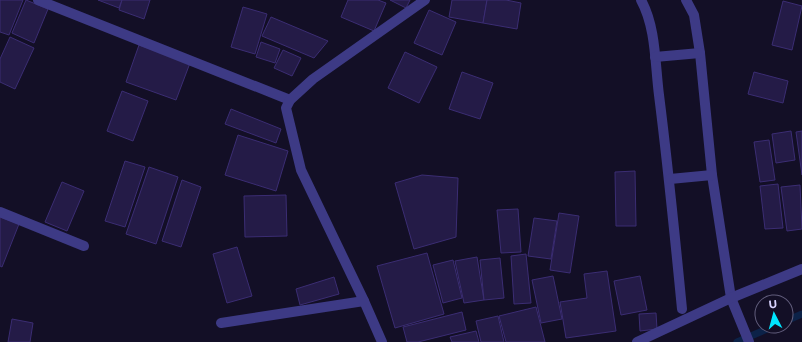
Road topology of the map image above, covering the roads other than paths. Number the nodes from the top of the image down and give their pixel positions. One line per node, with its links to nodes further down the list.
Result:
1 (38, 0): 7 (street)
2 (425, 0): 7 (street)
3 (641, 0): 6 (street)
4 (686, 0): 5 (street)
5 (700, 53): 6 (street); 8 (street)
6 (655, 57): 9 (street)
7 (290, 100): 14 (street)
8 (712, 175): 9 (street); 13 (street)
9 (670, 179): 15 (street)
10 (0, 212): 11 (street)
11 (84, 246)
12 (802, 269): 13 (street)
13 (731, 298): 18 (street); 19 (street)
14 (364, 301): 16 (street); 17 (street)
15 (682, 309)
16 (221, 323)
17 (382, 342)
18 (637, 342)
19 (749, 342)

